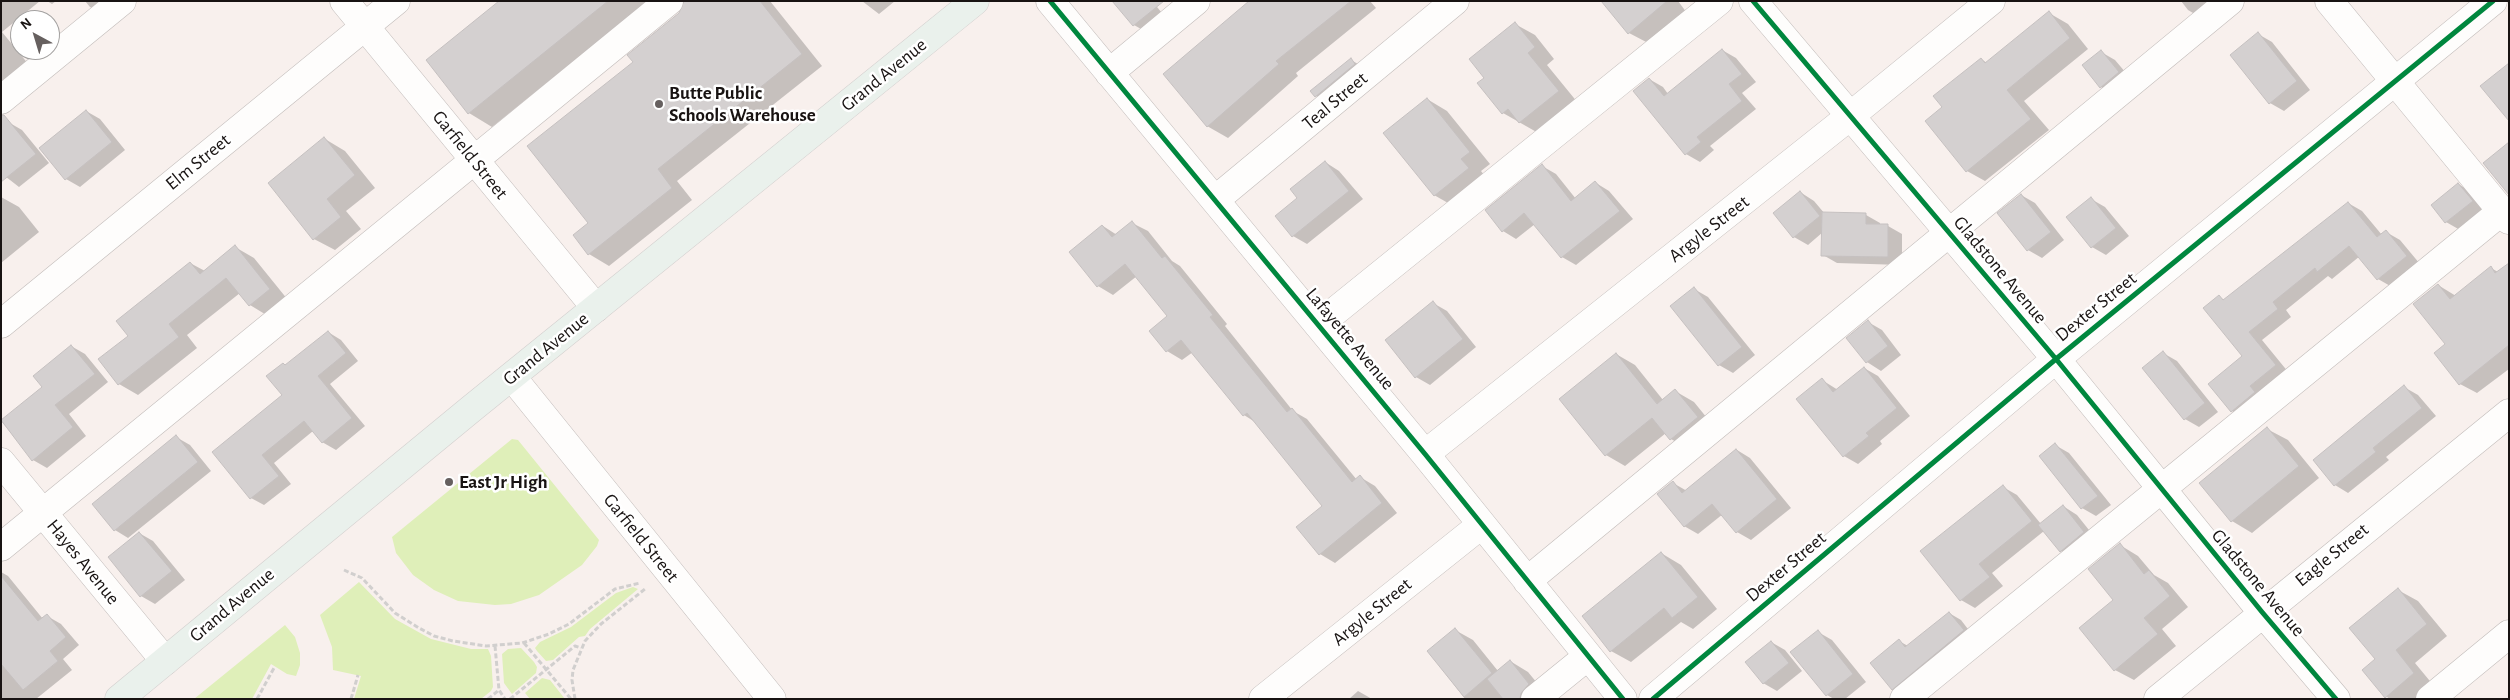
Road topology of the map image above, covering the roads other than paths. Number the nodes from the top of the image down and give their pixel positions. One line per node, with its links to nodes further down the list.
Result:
1 (122, 1): 18 (street)
2 (344, 1): 15 (street, Garfield Street)
3 (396, 1): 15 (street, Elm Street)
4 (669, 1): 20 (street)
5 (975, 1): 24 (main road, Grand Avenue)
6 (1050, 1): 16 (street, Lafayette Avenue)
7 (1196, 1): 16 (street)
8 (1455, 1): 21 (street, Teal Street)
9 (1719, 1): 26 (street)
10 (1753, 1): 19 (street, Gladstone Avenue)
11 (1991, 1): 19 (street, Argyle Street)
12 (2230, 1): 23 (street)
13 (2329, 1): 17 (street)
14 (2494, 1): 17 (street, Dexter Street)
15 (365, 26): 20 (street, Garfield Street); 25 (street, Elm Street)
16 (1109, 73): 21 (street, Lafayette Avenue)
17 (2396, 81): 22 (street); 27 (street, Dexter Street)
18 (1, 100)
19 (1849, 117): 23 (street, Gladstone Avenue); 30 (street, Argyle Street)
20 (475, 160): 24 (street, Garfield Street); 33 (street)
21 (1215, 200): 26 (street, Lafayette Avenue)
22 (2505, 216): 32 (street)
23 (1949, 232): 27 (street, Gladstone Avenue); 36 (street)
24 (596, 308): 28 (main road, Grand Avenue)
25 (1, 324)
26 (1318, 325): 30 (street, Lafayette Avenue)
27 (2056, 359): 32 (street, Gladstone Avenue); 46 (street, Dexter Street)
28 (512, 377): 40 (main road, Grand Avenue); 42 (street, Garfield Street)
29 (2509, 413): 37 (street, Eagle Street)
30 (1425, 454): 34 (street, Lafayette Avenue)
31 (1, 462): 33 (street, Hayes Avenue)
32 (2160, 488): 37 (street, Gladstone Avenue); 47 (street)
33 (43, 513): 35 (street); 40 (street, Hayes Avenue)
34 (1481, 525): 36 (street, Lafayette Avenue); 43 (street, Argyle Street)
35 (1, 547)
36 (1527, 582): 39 (street, Lafayette Avenue)
37 (2262, 612): 48 (street, Eagle Street); 49 (street, Gladstone Avenue)
38 (2509, 634): 50 (street)
39 (1588, 656): 44 (street); 45 (street, Lafayette Avenue)
40 (165, 661): 41 (main road, Grand Avenue)
41 (118, 699)
42 (772, 699)
43 (1263, 699)
44 (1535, 699)
45 (1623, 699)
46 (1653, 699)
47 (1904, 699)
48 (2158, 699)
49 (2336, 699)
50 (2430, 699)

